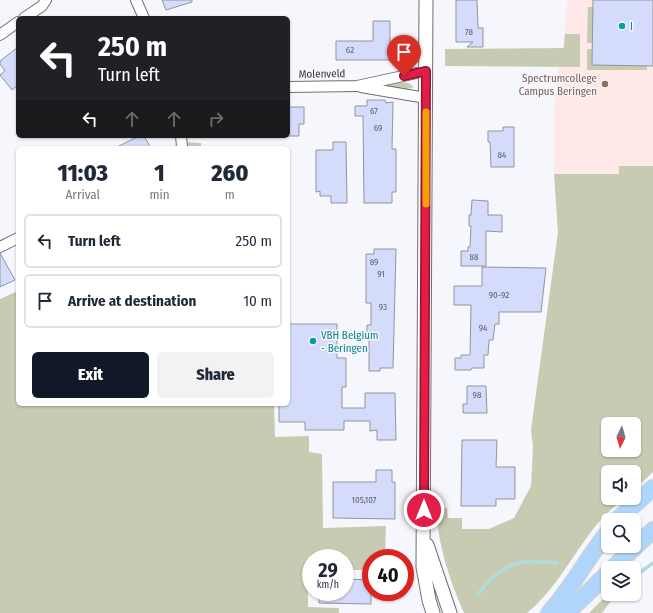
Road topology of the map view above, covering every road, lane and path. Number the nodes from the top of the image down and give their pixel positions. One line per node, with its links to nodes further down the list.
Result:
1 (46, 0): 4 (street)
2 (136, 0): 5 (street)
3 (426, 0): 8 (street)
4 (27, 16)
5 (143, 16)
6 (16, 23): 7 (street)
7 (0, 35)
8 (426, 71): 9 (street); 11 (street)
9 (357, 86): 10 (street, Molenveld); 11 (street)
10 (290, 87)
11 (426, 98): 17 (street)
12 (16, 239): 13 (street)
13 (0, 247)
14 (653, 488): 15 (main road)
15 (625, 513)
16 (653, 530): 19 (main road)
17 (424, 538): 21 (street); 22 (street)
18 (601, 541): 23 (main road)
19 (620, 561)
20 (601, 580): 24 (main road)
21 (433, 613)
22 (450, 613)
23 (549, 613)
24 (567, 613)

